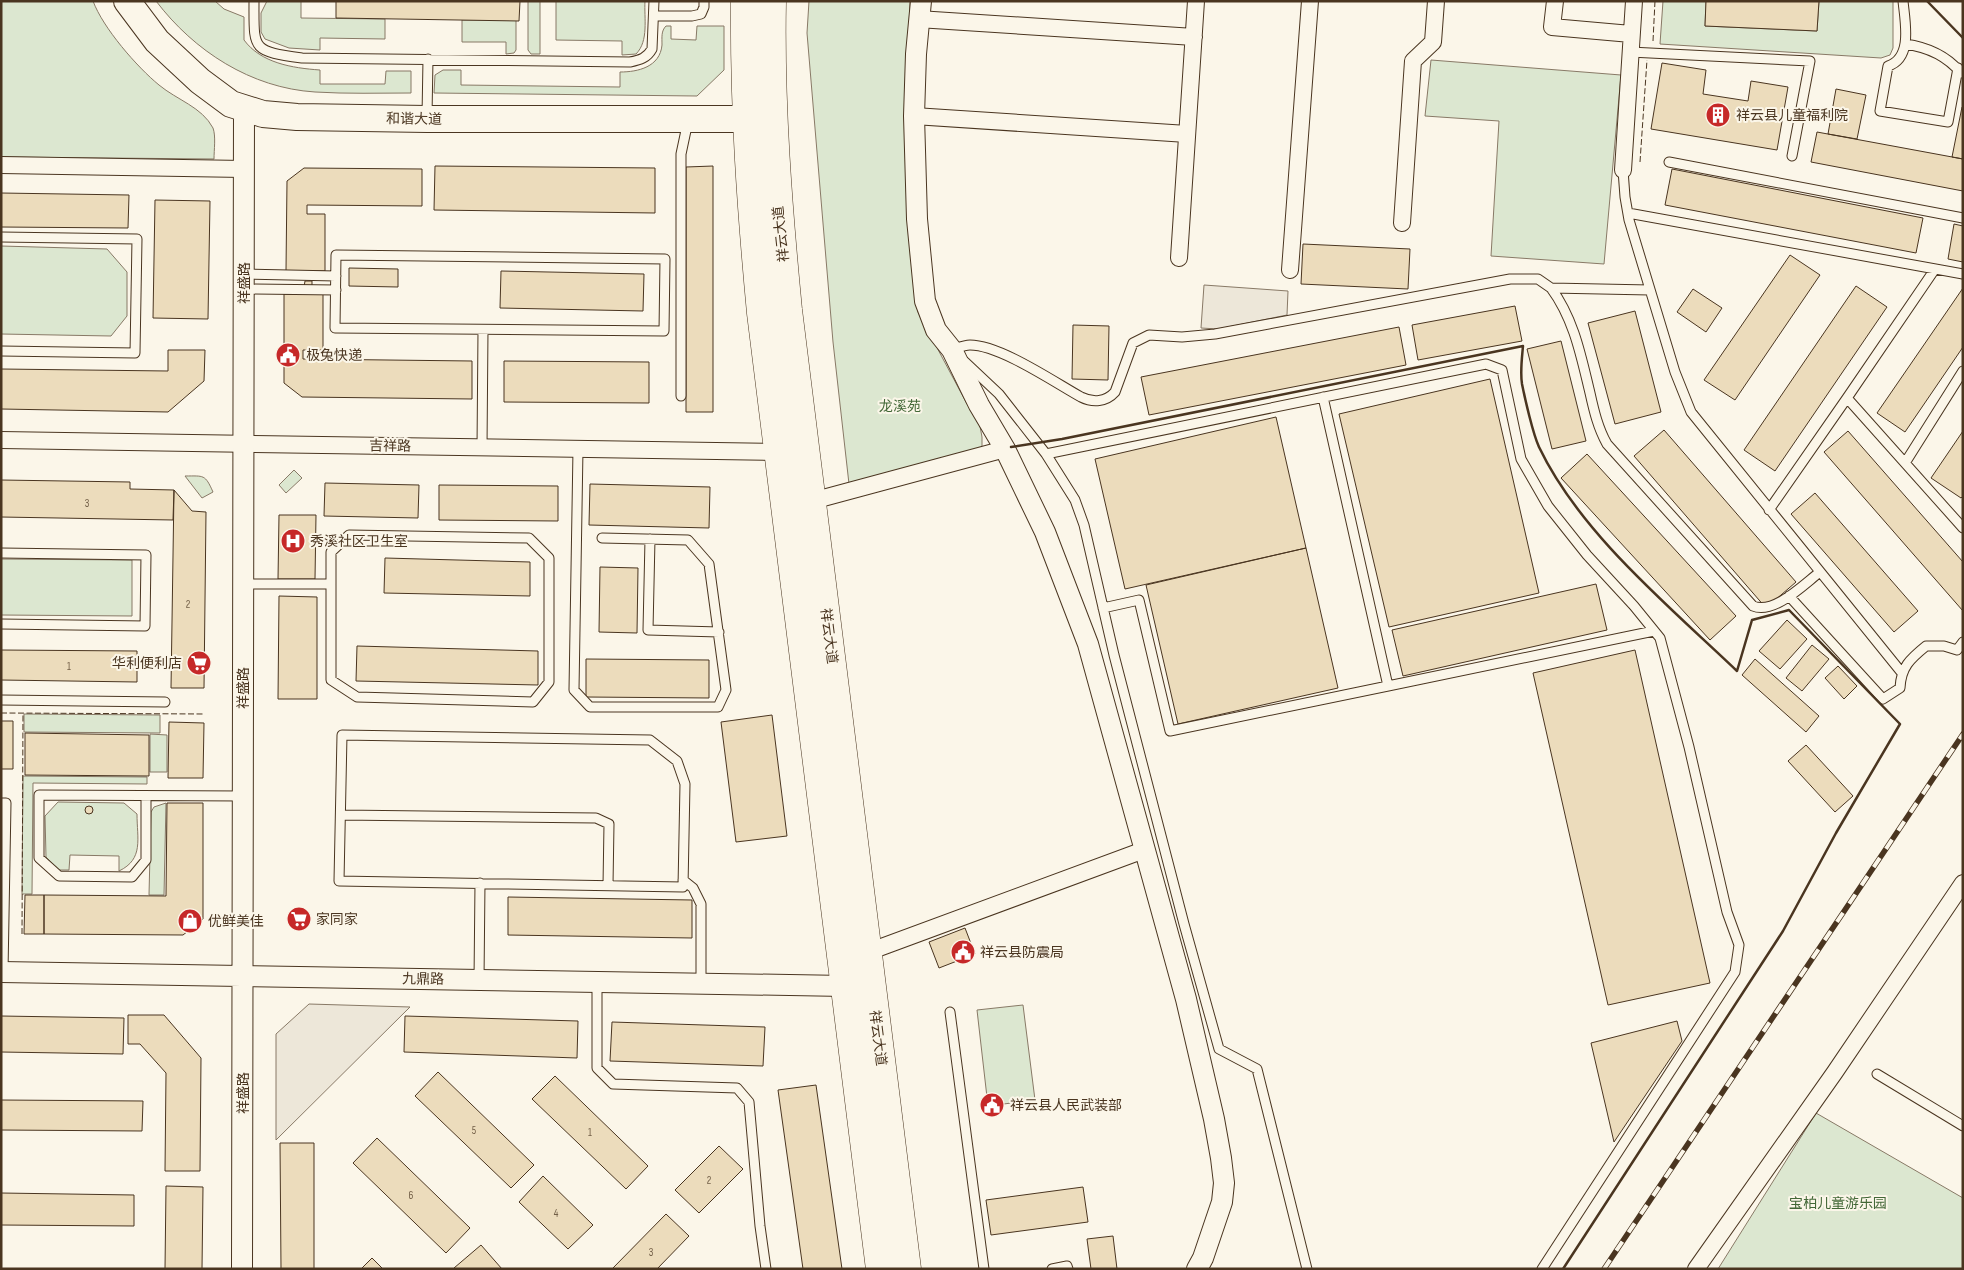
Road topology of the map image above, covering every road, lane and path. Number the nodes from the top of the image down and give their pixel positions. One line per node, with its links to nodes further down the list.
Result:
1 (127, 1): 21 (main road, 和谐大道)
2 (254, 1): 19 (lane)
3 (654, 1): 14 (lane)
4 (704, 1): 14 (lane)
5 (745, 1): 25 (highway, 祥云大道)
6 (772, 1): 57 (highway, 祥云大道)
7 (1196, 1): 16 (street)
8 (1310, 1): 38 (street)
9 (1436, 1): 34 (street)
10 (1555, 1): 15 (street)
11 (1634, 1): 15 (street)
12 (1903, 1): 17 (lane)
13 (919, 10): 16 (street); 22 (street)
14 (654, 16): 19 (lane)
15 (1632, 34): 18 (street)
16 (1194, 37): 26 (street)
17 (1905, 44): 20 (lane); 20 (lane)
18 (1630, 52): 27 (lane); 31 (street)
19 (428, 59): 24 (lane)
20 (1960, 72)
21 (244, 107): 24 (main road, 和谐大道); 30 (street, 祥盛路)
22 (914, 116): 26 (street); 46 (street)
23 (688, 118): 24 (main road, 和谐大道); 25 (main road, 和谐大道); 49 (lane)
24 (427, 119)
25 (746, 119): 58 (highway, 祥云大道)
26 (1187, 134): 36 (street)
27 (1792, 156)
28 (1669, 162): 33 (lane)
29 (1, 166): 30 (street)
30 (244, 169): 41 (street, 祥盛路)
31 (1623, 170): 32 (lane)
32 (1628, 213): 37 (lane); 44 (lane)
33 (1963, 218)
34 (1402, 223)
35 (1, 237): 47 (lane)
36 (1179, 258)
37 (1934, 269): 39 (lane); 51 (lane)
38 (1290, 270)
39 (1963, 274)
40 (336, 276): 41 (lane); 43 (lane); 45 (lane)
41 (244, 282): 43 (lane); 53 (street, 祥盛路)
42 (1551, 288): 44 (lane); 46 (lane); 70 (lane)
43 (336, 290): 45 (lane)
44 (1650, 290): 62 (lane)
45 (482, 330): 54 (lane)
46 (952, 350): 56 (street); 59 (lane)
47 (1, 351)
48 (1963, 371): 60 (lane)
49 (681, 396)
50 (1323, 397): 59 (lane); 73 (lane); 77 (lane)
51 (1847, 398): 60 (lane); 62 (lane)
52 (1, 440): 53 (street, 吉祥路)
53 (244, 444): 54 (street, 吉祥路); 68 (street, 祥盛路)
54 (482, 448): 55 (street, 吉祥路)
55 (578, 449): 58 (street, 吉祥路); 74 (lane)
56 (1005, 449): 61 (street); 84 (street)
57 (806, 451): 58 (highway); 61 (highway, 祥云大道)
58 (779, 452): 96 (highway, 祥云大道)
59 (1046, 454): 71 (lane)
60 (1905, 462): 63 (lane)
61 (812, 501): 89 (highway, 祥云大道)
62 (1769, 510): 67 (lane)
63 (1963, 528)
64 (602, 538): 65 (lane)
65 (650, 539): 74 (lane); 74 (lane)
66 (1, 553): 72 (lane)
67 (1820, 572): 70 (lane); 76 (lane)
68 (243, 584): 69 (lane); 81 (street, 祥盛路)
69 (331, 584): 69 (lane)
70 (1788, 596): 76 (lane)
71 (1103, 608): 77 (lane); 108 (lane)
72 (1, 624)
73 (1654, 630): 77 (lane); 109 (lane)
74 (719, 632)
75 (1963, 642): 76 (lane)
76 (1902, 673)
77 (1388, 686)
78 (1, 700): 79 (lane)
79 (165, 702)
80 (146, 796): 80 (lane); 81 (lane)
81 (243, 796): 91 (street, 祥盛路)
82 (1, 803): 90 (lane)
83 (341, 815): 85 (lane); 86 (lane); 88 (lane)
84 (1144, 850): 89 (street); 107 (street)
85 (684, 880): 88 (lane); 94 (lane)
86 (480, 883): 88 (lane); 92 (lane)
87 (1963, 883): 110 (street)
88 (608, 886)
89 (868, 952): 95 (highway, 祥云大道)
90 (2, 972): 91 (street, 九鼎路)
91 (243, 976): 92 (street, 九鼎路); 100 (street, 祥盛路)
92 (479, 980): 93 (street, 九鼎路)
93 (597, 982): 94 (street, 九鼎路); 101 (lane)
94 (701, 983): 96 (street, 九鼎路)
95 (872, 985): 96 (highway); 103 (highway, 祥云大道)
96 (845, 986): 102 (highway, 祥云大道)
97 (950, 1012): 104 (lane)
98 (1877, 1074): 99 (lane)
99 (1963, 1126)
100 (242, 1269)
101 (766, 1269)
102 (880, 1269)
103 (907, 1269)
104 (984, 1269)
105 (1052, 1269): 106 (lane)
106 (1068, 1269)
107 (1197, 1269)
108 (1307, 1269)
109 (1542, 1269)
110 (1696, 1269)

